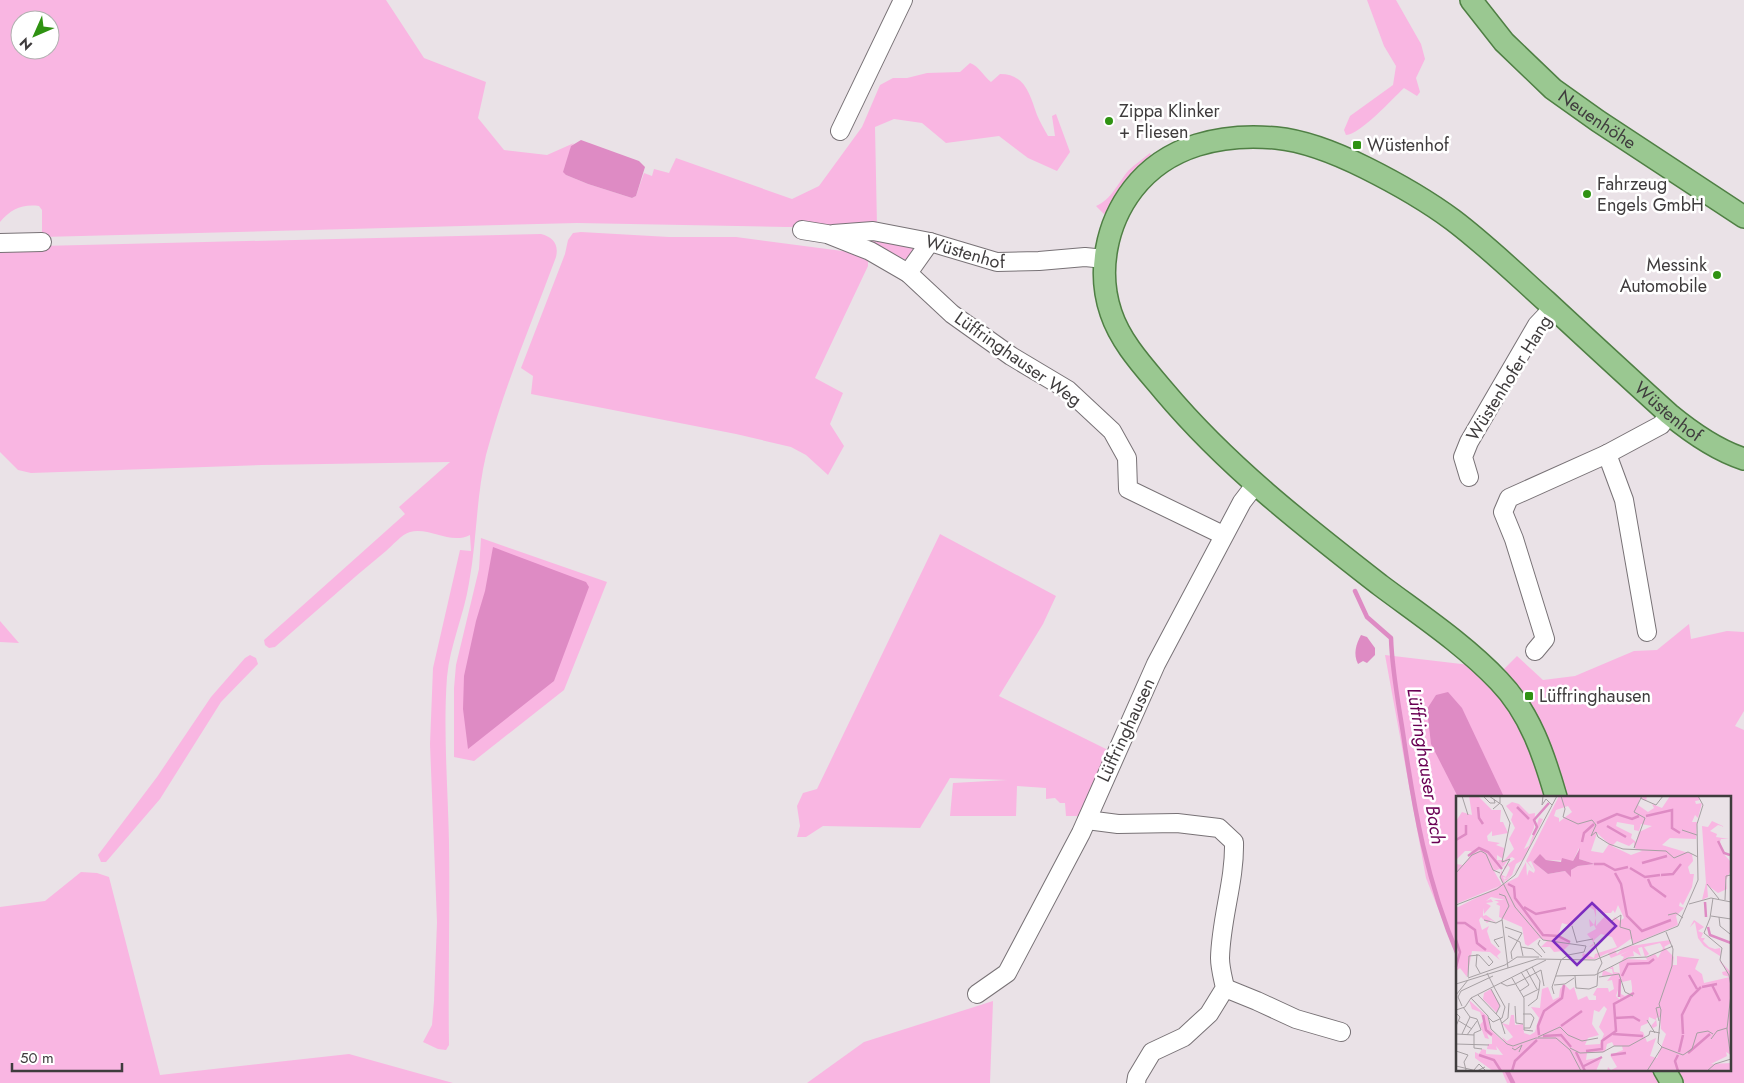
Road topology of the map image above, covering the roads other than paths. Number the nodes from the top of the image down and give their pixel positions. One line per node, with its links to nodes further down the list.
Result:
1 (903, 0): 3 (street)
2 (1470, 0): 4 (main road, Neuenhöhe)
3 (840, 131)
4 (1744, 217)
5 (802, 230): 6 (street, Lüffringhauser Weg)
6 (827, 234): 8 (street, Wüstenhof); 11 (street, Lüffringhauser Weg)
7 (42, 242): 9 (street)
8 (930, 242): 10 (street, Wüstenhof); 11 (street)
9 (0, 243)
10 (1105, 259): 12 (main road, Wüstenhof); 17 (main road, Wüstenhof)
11 (908, 273): 18 (street, Lüffringhauser Weg)
12 (1553, 308): 13 (main road, Wüstenhof); 16 (street, Wüstenhofer Hang)
13 (1669, 414): 14 (street); 15 (main road, Wüstenhof)
14 (1607, 454): 19 (street); 20 (street)
15 (1744, 460)
16 (1469, 477)
17 (1255, 485): 18 (street, Lüffringhausen); 21 (main road, Wüstenhof)
18 (1224, 535): 22 (street, Lüffringhausen)
19 (1647, 632)
20 (1535, 651)
21 (1556, 796)
22 (1087, 820): 23 (street); 24 (street, Lüffringhausen)
23 (1225, 988): 25 (street); 27 (street)
24 (978, 994)
25 (1341, 1032)
26 (1665, 1070): 28 (main road)
27 (1136, 1083)
28 (1672, 1083)

